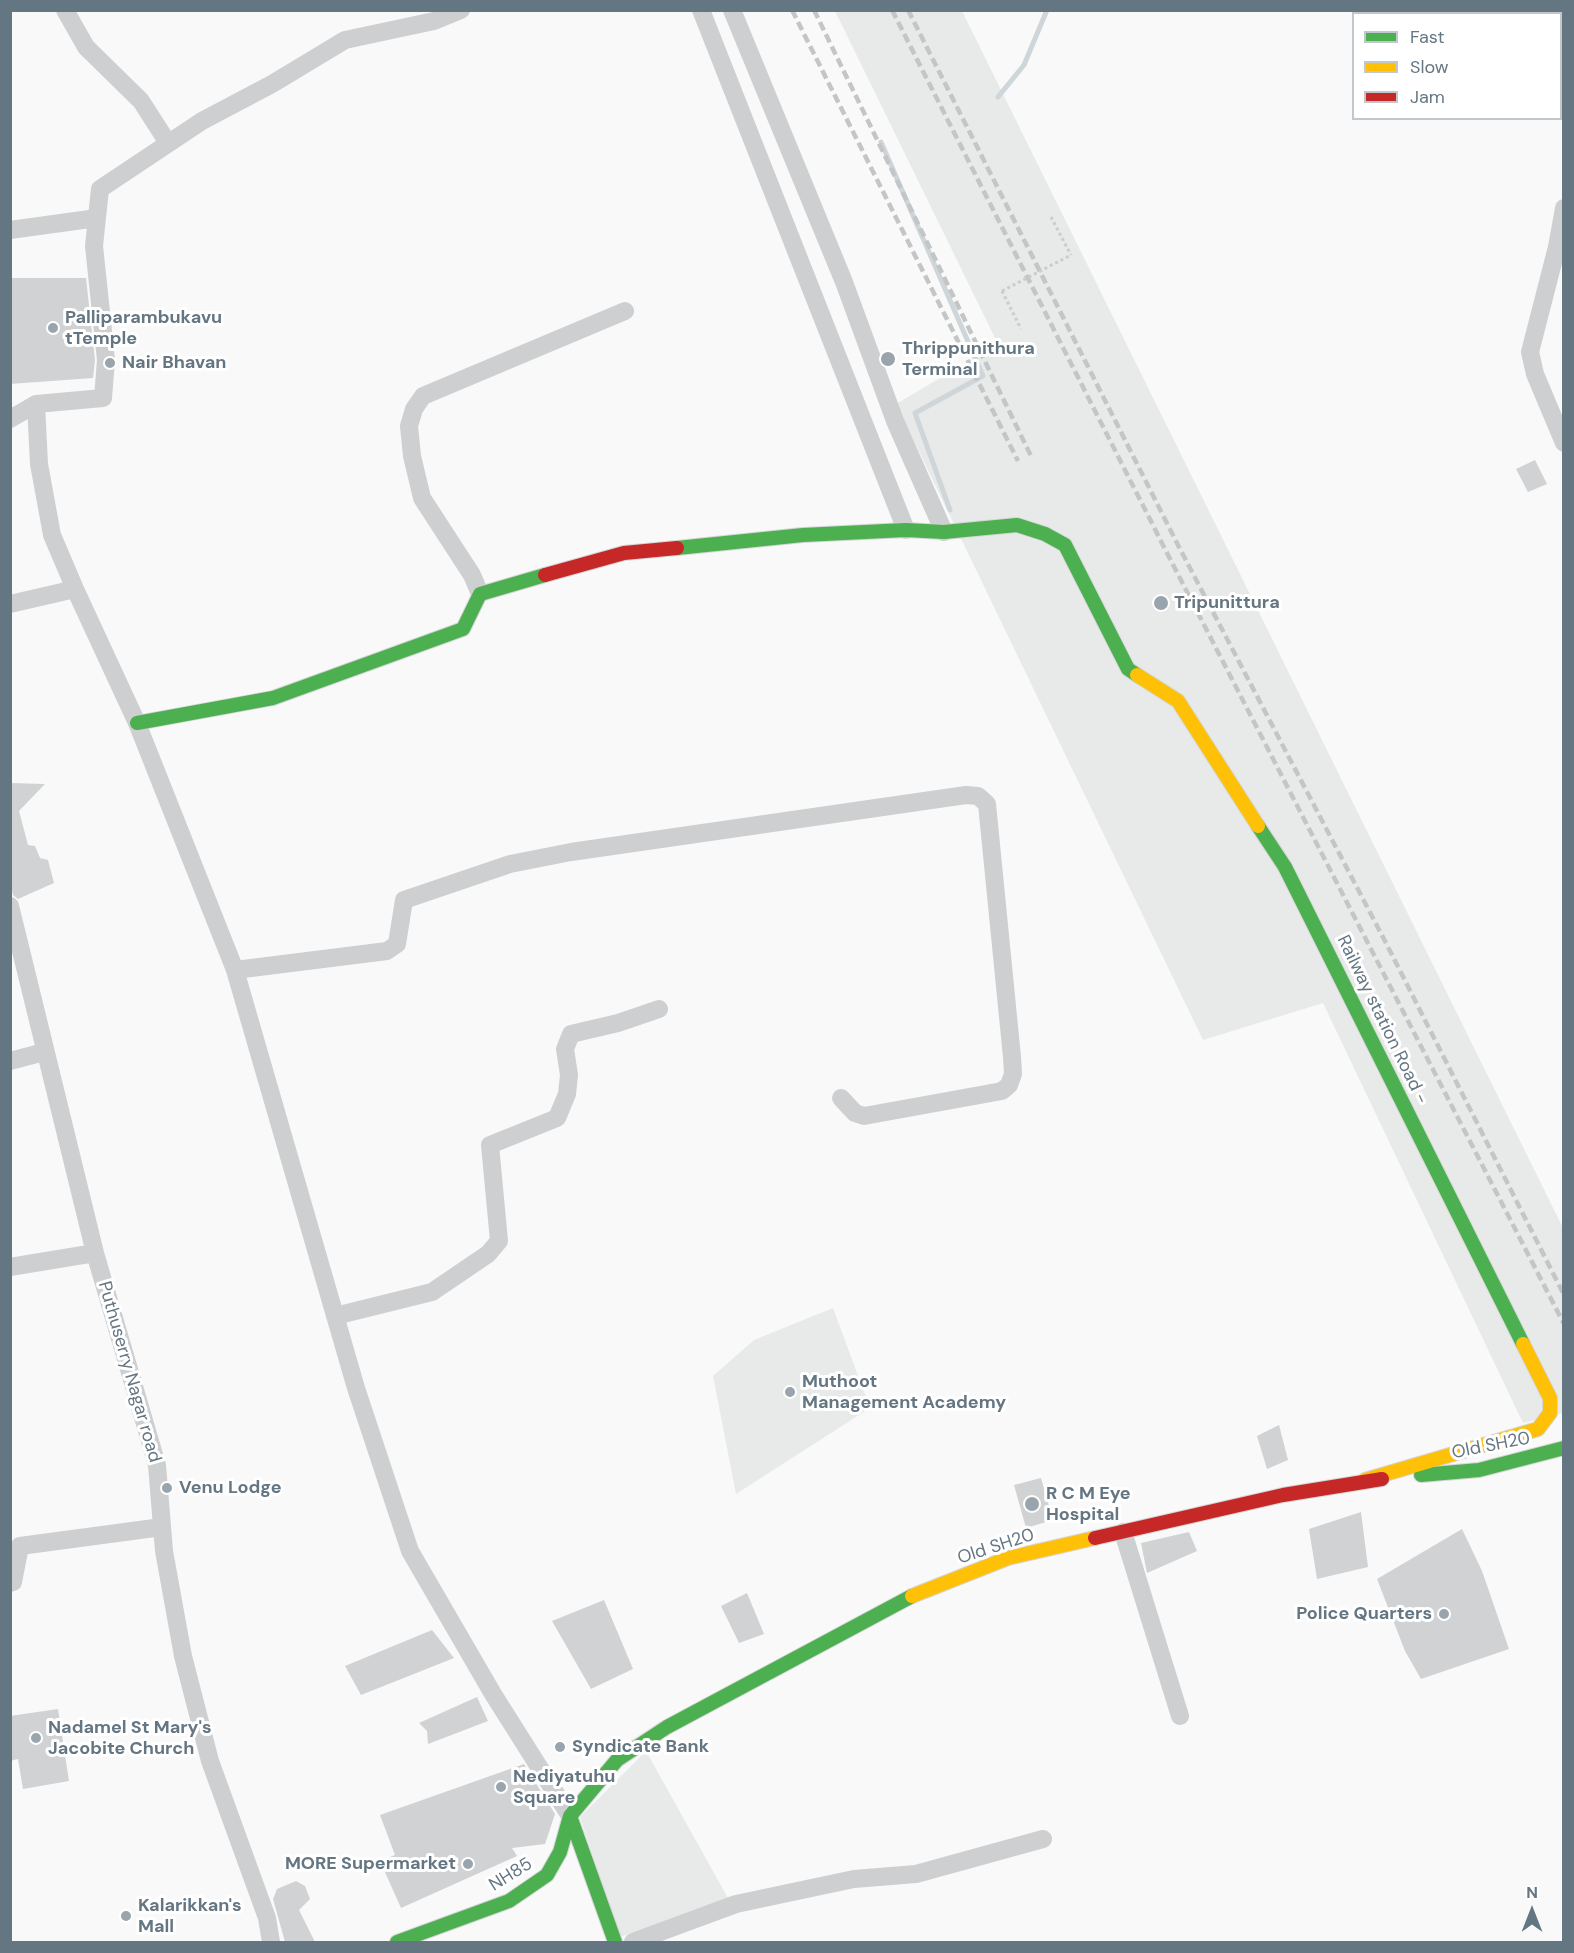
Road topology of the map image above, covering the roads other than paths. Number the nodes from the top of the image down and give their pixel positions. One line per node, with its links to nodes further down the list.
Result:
1 (65, 10): 6 (street)
2 (461, 10): 5 (street)
3 (701, 10): 14 (street)
4 (732, 10): 15 (street)
5 (433, 16): 6 (street)
6 (168, 143): 8 (street)
7 (1563, 208): 13 (street)
8 (97, 218): 9 (street); 11 (street)
9 (10, 230)
10 (625, 311): 17 (street)
11 (36, 404): 12 (street); 16 (street)
12 (10, 419)
13 (1563, 443)
14 (906, 530): 15 (street); 17 (street)
15 (944, 532): 30 (street, Railway station Road -)
16 (75, 589): 18 (street); 19 (street)
17 (480, 594): 19 (street)
18 (10, 604)
19 (137, 723): 21 (street)
20 (10, 906): 23 (street, Puthuserry Nagar road)
21 (235, 970): 25 (street); 28 (street)
22 (659, 1009): 28 (street)
23 (45, 1052): 24 (street); 26 (street, Puthuserry Nagar road)
24 (10, 1061)
25 (840, 1098)
26 (95, 1253): 27 (street); 31 (street, Puthuserry Nagar road)
27 (10, 1267)
28 (335, 1316): 36 (street)
29 (1558, 1450): 30 (street, Old SH20)
30 (1365, 1480): 32 (street, Old SH20)
31 (162, 1527): 33 (street); 38 (street, Puthuserry Nagar road)
32 (1123, 1532): 34 (street); 35 (street, Old SH20)
33 (10, 1583)
34 (1180, 1716)
35 (596, 1785): 36 (street, NH85 / NH85)
36 (570, 1816): 39 (street, NH85 / NH85); 40 (street)
37 (1043, 1839): 41 (street)
38 (271, 1942)
39 (397, 1942)
40 (615, 1942)
41 (633, 1942)

